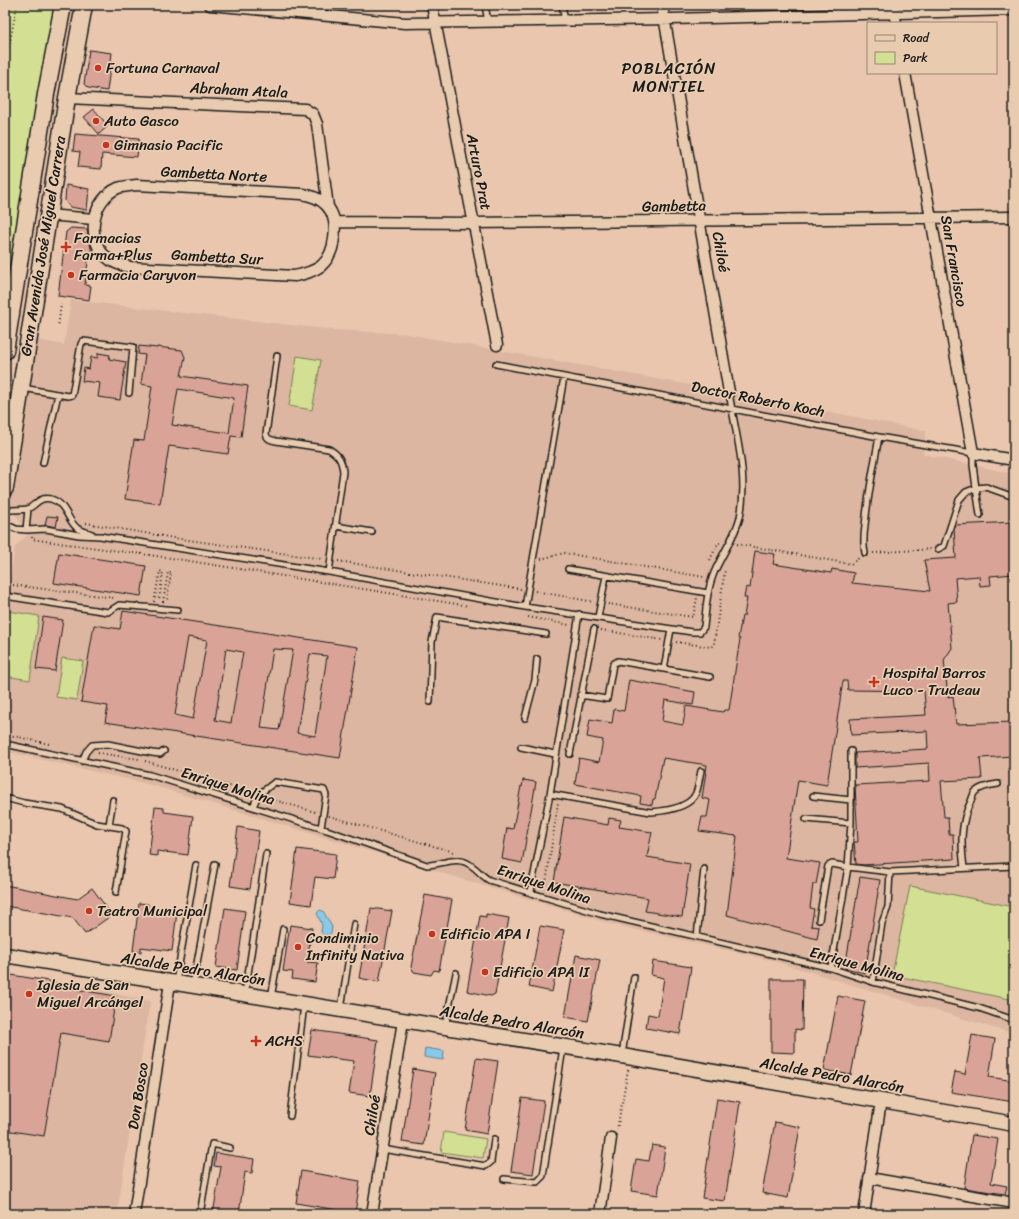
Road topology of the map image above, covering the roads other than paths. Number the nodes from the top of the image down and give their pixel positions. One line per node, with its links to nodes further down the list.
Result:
1 (63, 5): 28 (main road, Gran Avenida José Miguel Carrera)
2 (84, 5): 18 (main road, Gran Avenida José Miguel Carrera)
3 (210, 5): 9 (street)
4 (323, 5): 12 (lane)
5 (432, 5): 16 (street, Arturo Prat)
6 (485, 5): 15 (lane)
7 (562, 5): 14 (lane)
8 (662, 5): 13 (street, Chiloé)
9 (223, 6): 12 (street)
10 (1014, 10): 11 (street)
11 (894, 14): 13 (street)
12 (322, 16): 16 (street)
13 (664, 19): 14 (street); 24 (street, Chiloé)
14 (565, 21): 15 (street)
15 (488, 22): 16 (street)
16 (436, 23): 26 (street, Arturo Prat)
17 (905, 74): 22 (street, San Francisco)
18 (67, 98): 19 (street, Abraham Atala); 20 (main road, Gran Avenida José Miguel Carrera)
19 (328, 207): 23 (street, Gambetta Norte); 25 (street)
20 (48, 215): 23 (street); 32 (main road, Gran Avenida José Miguel Carrera)
21 (1014, 217): 22 (street, Gambetta)
22 (931, 218): 24 (street, Gambetta); 38 (street, San Francisco)
23 (94, 219): 25 (street, Gambetta Sur)
24 (700, 221): 26 (street, Gambetta); 33 (street, Chiloé)
25 (334, 222): 26 (street, Gambetta)
26 (474, 223): 27 (street, Arturo Prat)
27 (497, 344)
28 (5, 351)
29 (277, 356): 48 (lane)
30 (496, 364): 31 (lane, Doctor Roberto Koch)
31 (564, 377): 36 (lane, Doctor Roberto Koch); 59 (lane)
32 (20, 388): 34 (lane); 41 (main road, Gran Avenida José Miguel Carrera)
33 (729, 392): 36 (lane, Chiloé)
34 (58, 394): 35 (lane); 40 (lane)
35 (129, 394)
36 (732, 409): 37 (lane, Doctor Roberto Koch); 57 (lane, Chiloé)
37 (879, 438): 38 (lane, Doctor Roberto Koch); 53 (lane)
38 (973, 453): 39 (street, Doctor Roberto Koch); 42 (lane)
39 (1014, 460)
40 (43, 464)
41 (5, 488)
42 (976, 488): 43 (lane); 46 (lane); 52 (lane)
43 (1014, 497)
44 (28, 508): 45 (lane); 49 (lane); 51 (lane)
45 (5, 510)
46 (980, 515)
47 (5, 524): 49 (lane)
48 (336, 526): 50 (lane); 55 (lane)
49 (26, 530): 51 (lane)
50 (372, 532)
51 (100, 536): 55 (lane)
52 (938, 548)
53 (865, 553)
54 (568, 569): 56 (lane)
55 (329, 572): 59 (lane)
56 (606, 576): 57 (lane); 62 (lane)
57 (708, 593): 64 (lane, Chiloé)
58 (5, 596): 60 (lane)
59 (525, 607): 61 (lane)
60 (177, 610)
61 (579, 614): 62 (lane); 76 (lane)
62 (598, 617): 64 (lane)
63 (594, 629): 69 (lane)
64 (671, 629): 67 (lane)
65 (546, 634): 70 (lane)
66 (537, 659): 71 (lane)
67 (664, 669): 68 (lane); 69 (lane)
68 (710, 677)
69 (580, 695): 77 (lane)
70 (430, 702)
71 (525, 718)
72 (5, 744): 78 (lane, Enrique Molina)
73 (521, 747): 76 (lane)
74 (164, 751): 78 (lane)
75 (851, 751): 85 (lane)
76 (556, 754): 81 (lane)
77 (570, 754)
78 (82, 760): 86 (lane, Enrique Molina)
79 (701, 771): 81 (lane)
80 (998, 784): 96 (lane)
81 (550, 794): 100 (lane)
82 (813, 796): 85 (lane)
83 (5, 798): 89 (lane)
84 (113, 800): 89 (lane)
85 (851, 800): 88 (lane)
86 (253, 807): 90 (lane, Enrique Molina); 90 (lane)
87 (806, 819): 88 (lane)
88 (851, 823): 95 (lane)
89 (109, 825): 99 (lane)
90 (321, 828): 100 (lane, Enrique Molina)
91 (266, 854): 112 (lane)
92 (215, 864): 111 (lane)
93 (196, 865): 110 (lane)
94 (1014, 866): 96 (lane)
95 (848, 867): 98 (lane); 101 (lane); 106 (lane)
96 (964, 868): 98 (lane)
97 (704, 869): 104 (lane)
98 (890, 872): 109 (lane)
99 (116, 892)
100 (531, 893): 104 (lane, Enrique Molina)
101 (819, 920)
102 (354, 924): 115 (lane)
103 (283, 928): 113 (lane)
104 (697, 937): 106 (lane, Enrique Molina)
105 (5, 955): 110 (street, Alcalde Pedro Alarcón)
106 (831, 968): 109 (lane, Enrique Molina)
107 (456, 973): 118 (lane)
108 (634, 977): 120 (lane)
109 (873, 982): 116 (lane, Enrique Molina)
110 (173, 983): 111 (street, Alcalde Pedro Alarcón); 131 (street, Don Bosco)
111 (192, 986): 112 (street, Alcalde Pedro Alarcón)
112 (245, 995): 113 (street, Alcalde Pedro Alarcón)
113 (271, 999): 114 (street, Alcalde Pedro Alarcón)
114 (304, 1004): 115 (street, Alcalde Pedro Alarcón); 122 (lane)
115 (341, 1010): 117 (street, Alcalde Pedro Alarcón)
116 (1014, 1020)
117 (402, 1021): 118 (street, Alcalde Pedro Alarcón); 127 (street, Chiloé)
118 (445, 1028): 119 (street, Alcalde Pedro Alarcón)
119 (563, 1047): 120 (street, Alcalde Pedro Alarcón); 129 (lane)
120 (626, 1057): 121 (street, Alcalde Pedro Alarcón)
121 (881, 1101): 123 (street, Alcalde Pedro Alarcón); 128 (street)
122 (290, 1116)
123 (1014, 1124)
124 (611, 1138): 134 (street)
125 (494, 1139): 127 (lane)
126 (230, 1148): 132 (lane)
127 (382, 1148): 133 (street, Chiloé)
128 (869, 1178): 130 (street); 135 (street)
129 (504, 1179)
130 (1014, 1203)
131 (134, 1214)
132 (200, 1214)
133 (372, 1214)
134 (600, 1214)
135 (864, 1214)

